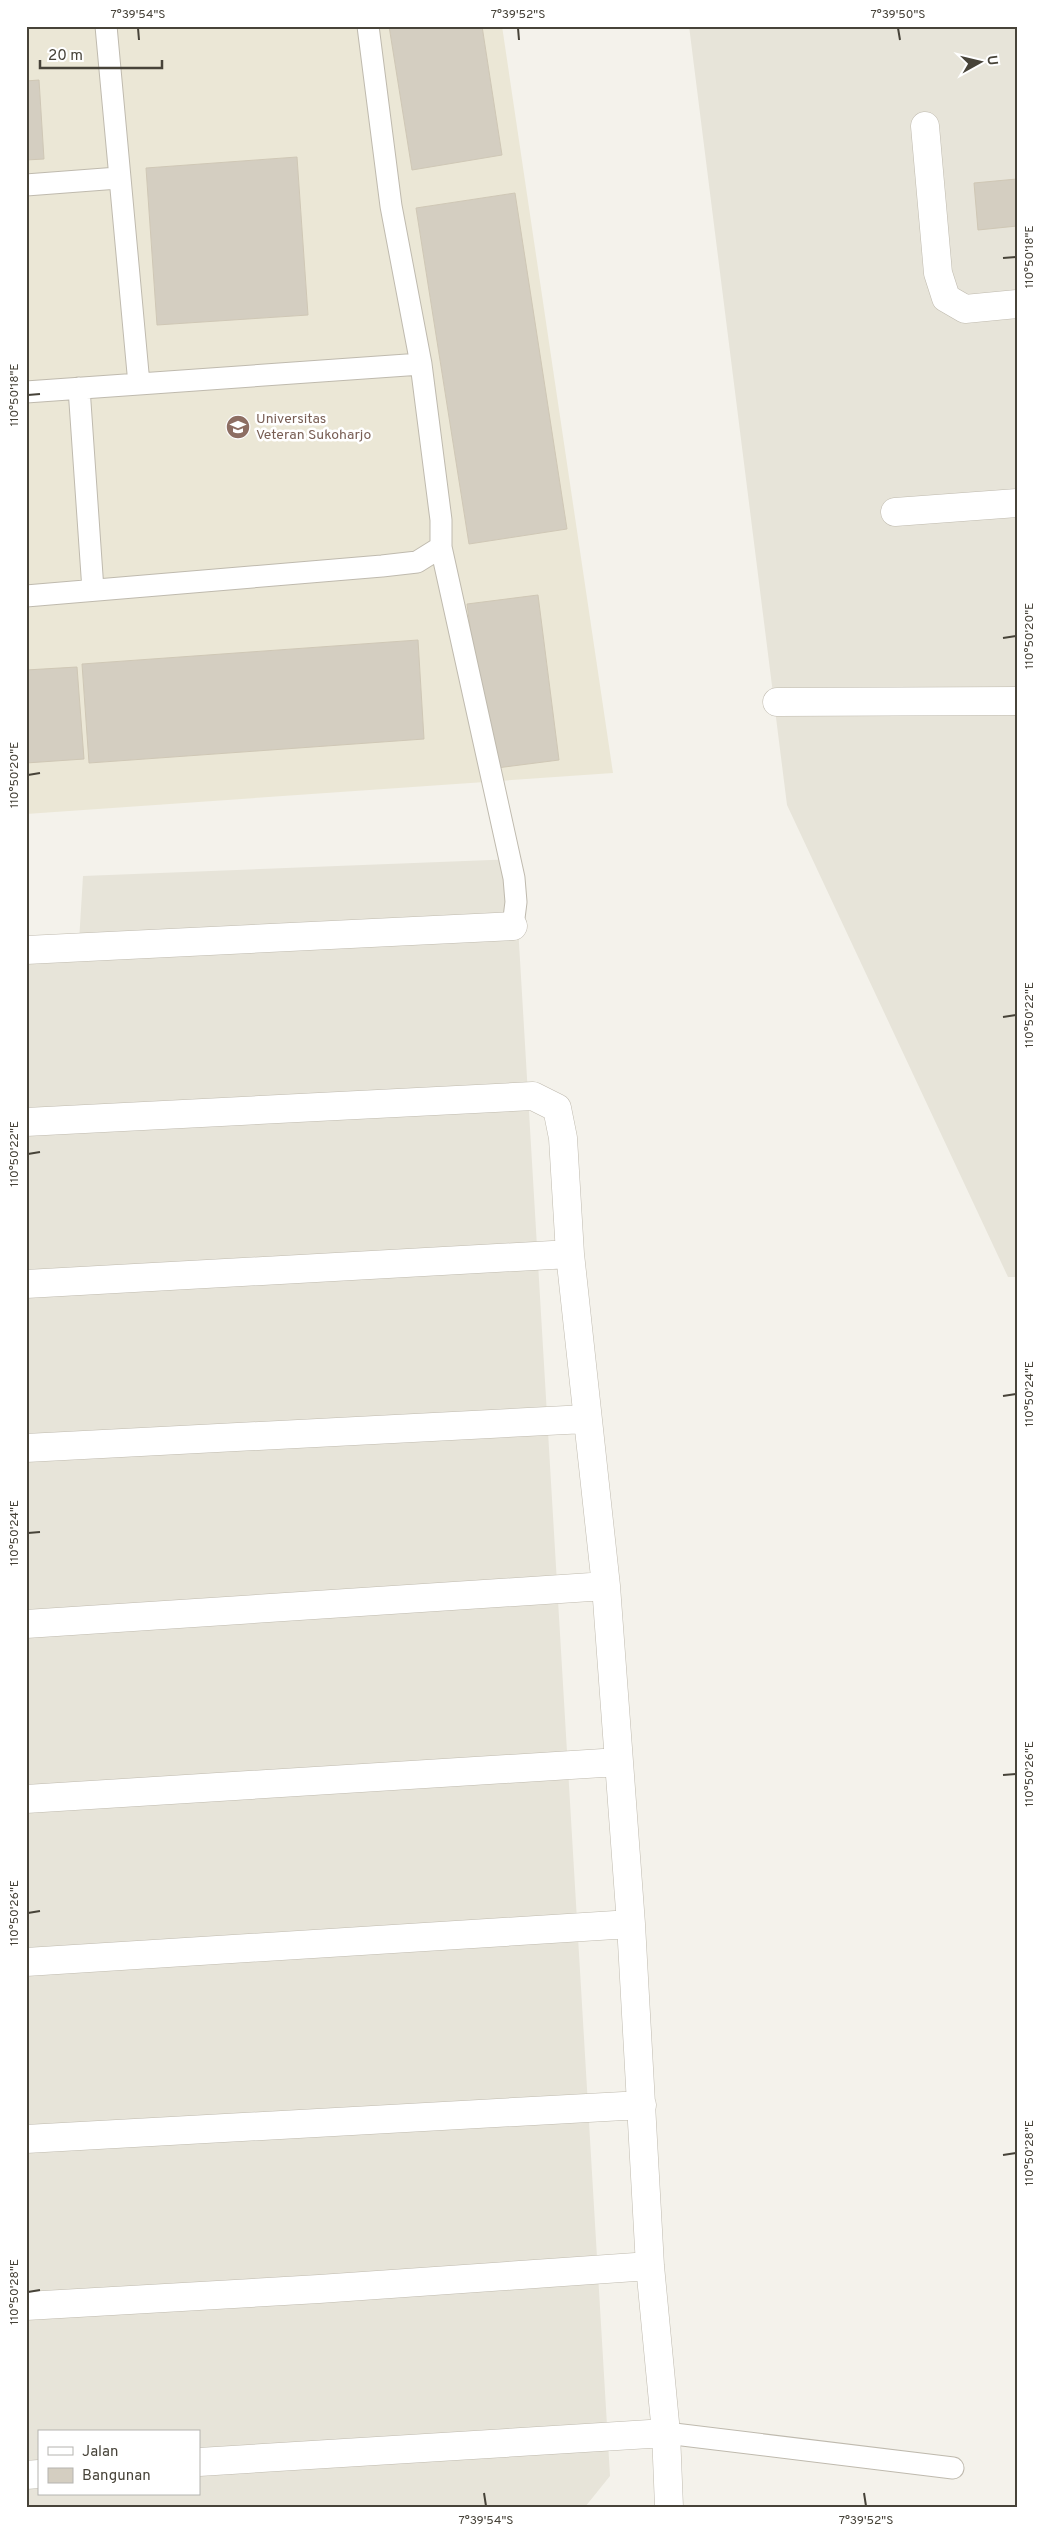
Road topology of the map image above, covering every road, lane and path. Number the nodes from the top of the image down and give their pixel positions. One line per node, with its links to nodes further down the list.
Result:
1 (106, 26): 4 (lane)
2 (368, 26): 7 (lane)
3 (925, 126): 6 (street)
4 (118, 178): 5 (lane); 8 (lane)
5 (26, 185)
6 (1017, 304)
7 (421, 364): 8 (lane); 13 (lane)
8 (139, 384): 9 (lane)
9 (79, 388): 10 (lane); 14 (lane)
10 (26, 392)
11 (1017, 503): 12 (street)
12 (896, 512)
13 (441, 547): 14 (lane); 18 (lane)
14 (94, 590): 15 (lane)
15 (26, 596)
16 (1017, 701): 17 (street)
17 (777, 702)
18 (513, 926): 19 (street)
19 (26, 950)
20 (26, 1122): 21 (street)
21 (570, 1254): 22 (street); 23 (street)
22 (26, 1284)
23 (586, 1418): 24 (street); 25 (street)
24 (26, 1448)
25 (606, 1586): 26 (street); 27 (street)
26 (26, 1624)
27 (620, 1762): 28 (street); 29 (street)
28 (26, 1799)
29 (631, 1924): 30 (street); 31 (street)
30 (26, 1962)
31 (642, 2105): 32 (street); 33 (street)
32 (26, 2139)
33 (650, 2266): 34 (street); 35 (street)
34 (26, 2306)
35 (666, 2433): 36 (street); 37 (lane); 38 (street)
36 (200, 2462)
37 (953, 2468)
38 (669, 2507)

